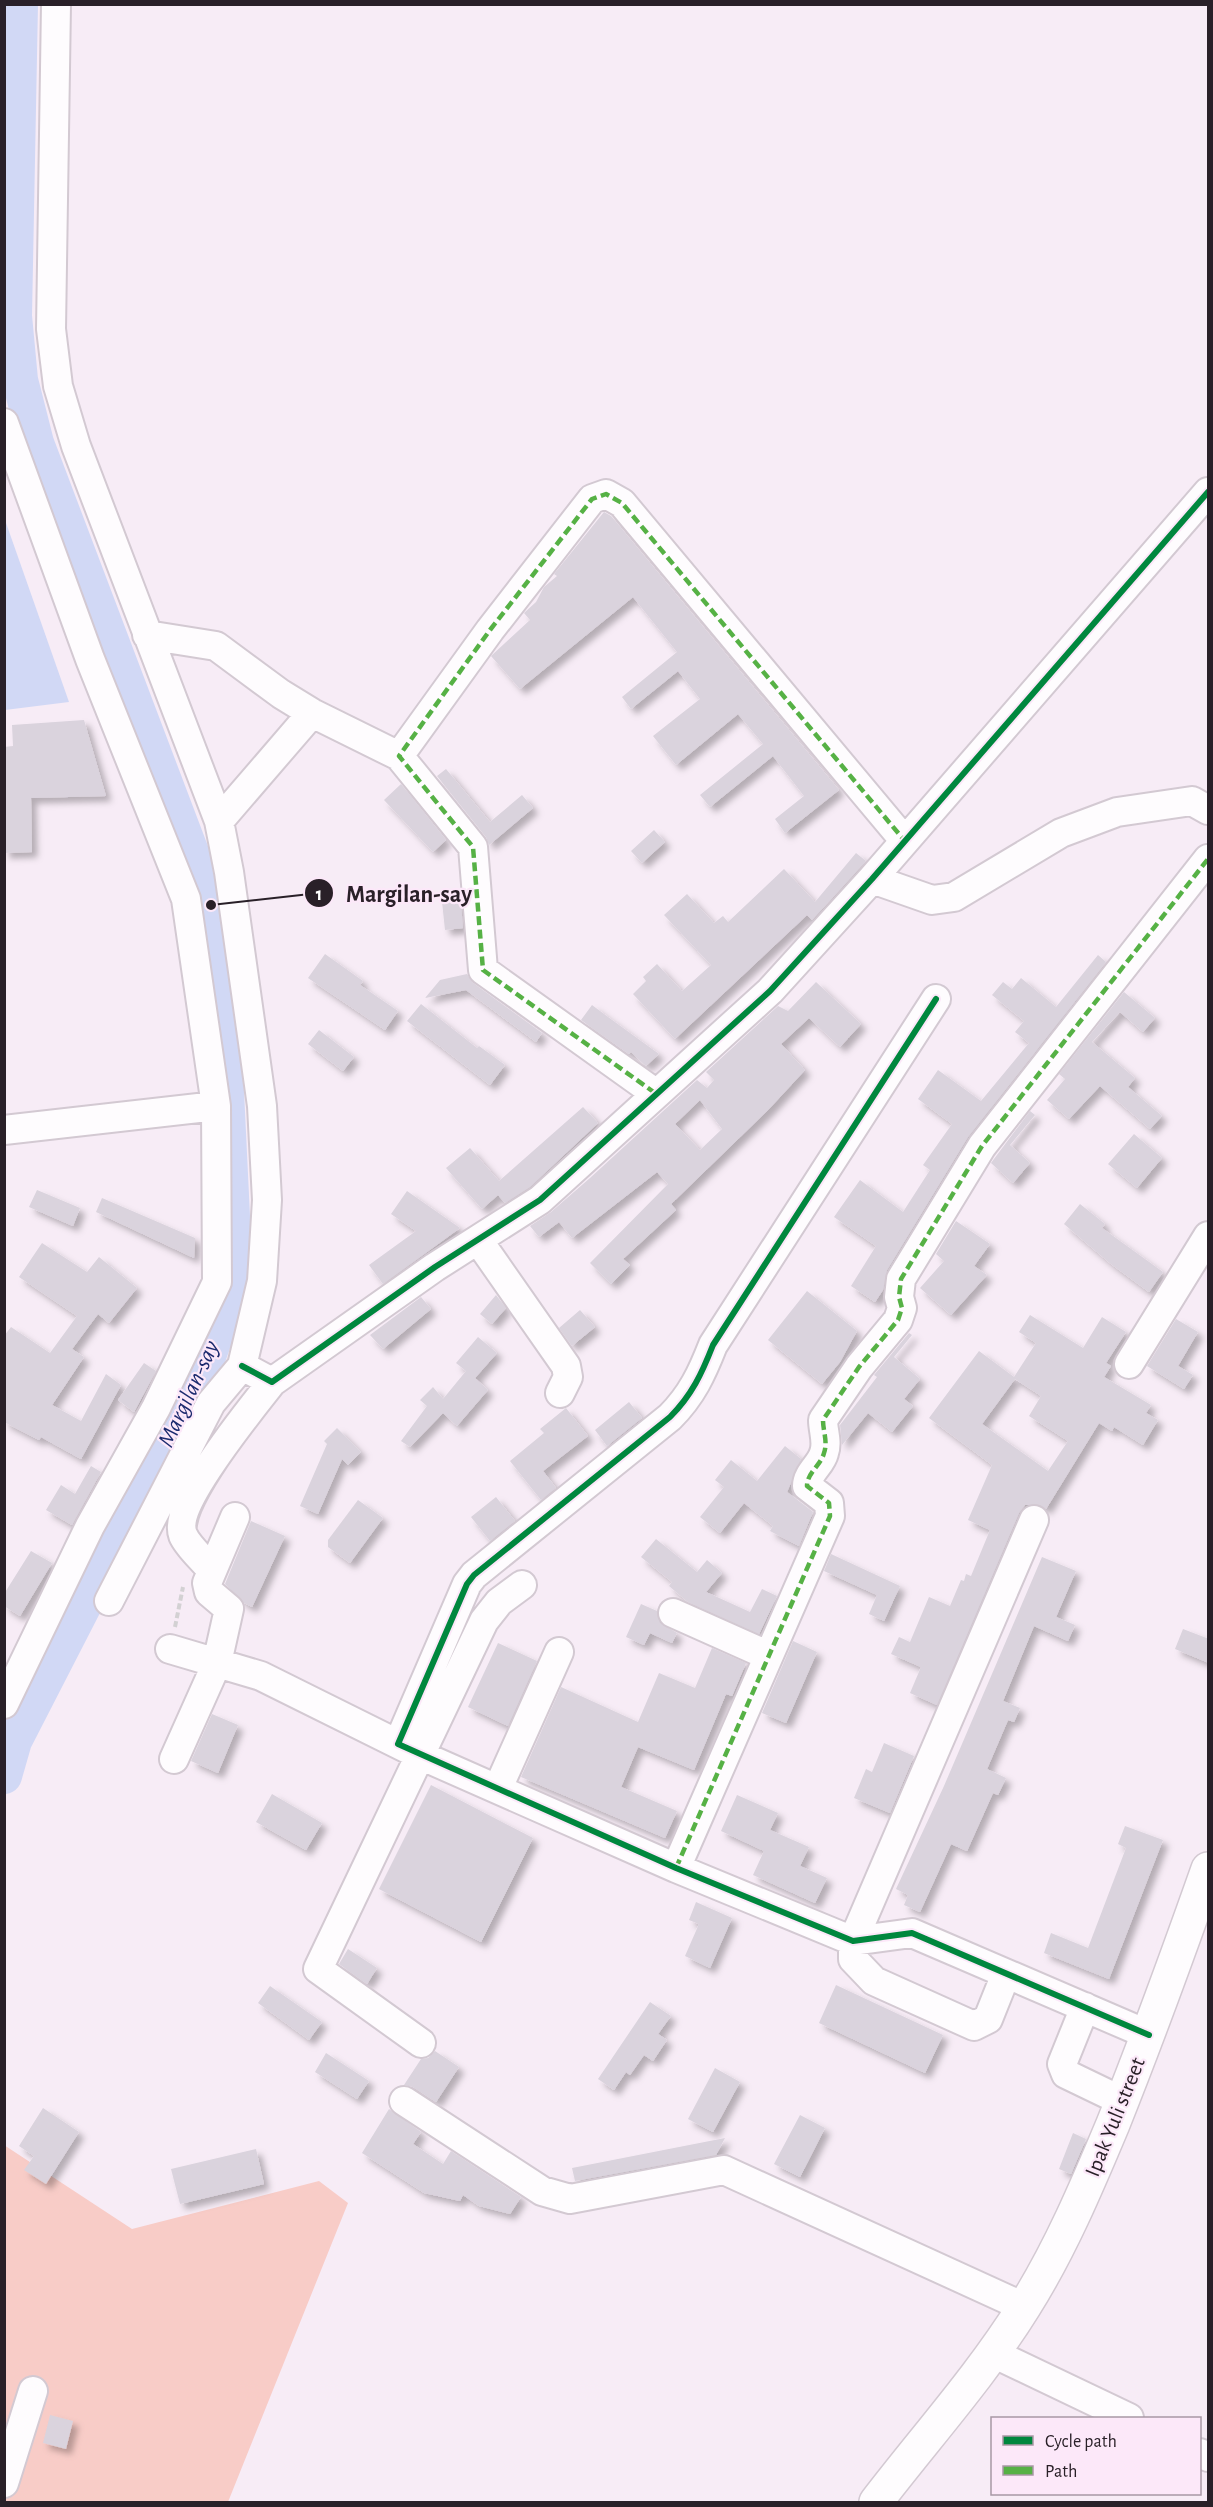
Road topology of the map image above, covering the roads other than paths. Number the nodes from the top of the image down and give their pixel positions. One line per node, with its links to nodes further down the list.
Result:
1 (56, 4): 4 (street)
2 (4, 423): 14 (street)
3 (1209, 492): 9 (street)
4 (147, 634): 5 (street); 8 (street)
5 (312, 713): 6 (street); 8 (street)
6 (399, 756): 9 (street); 13 (street)
7 (1209, 810): 11 (street)
8 (219, 820): 19 (street)
9 (904, 840): 11 (street)
10 (1209, 859): 30 (street)
11 (872, 879): 13 (street)
12 (936, 999): 33 (street)
13 (655, 1094): 17 (street)
14 (216, 1106): 15 (street); 32 (street)
15 (4, 1130)
16 (1209, 1236): 18 (street)
17 (478, 1240): 20 (street); 21 (street)
18 (1130, 1364)
19 (242, 1366): 20 (street); 26 (street)
20 (272, 1382): 24 (street)
21 (560, 1393)
22 (235, 1516): 24 (street)
23 (1034, 1520): 38 (street)
24 (212, 1571): 31 (street)
25 (522, 1585): 33 (street)
26 (109, 1601)
27 (673, 1613): 30 (street)
28 (170, 1649): 31 (street)
29 (559, 1652): 35 (street)
30 (767, 1655): 36 (street)
31 (217, 1663): 33 (street); 34 (street)
32 (4, 1704)
33 (409, 1749): 35 (street); 42 (street)
34 (174, 1759)
35 (498, 1788): 36 (street)
36 (676, 1868): 38 (street)
37 (1209, 1869): 41 (main road, Ipak Yuli street)
38 (852, 1941): 39 (street); 39 (street)
39 (1006, 1974): 40 (street)
40 (1085, 2007): 41 (street); 44 (street)
41 (1149, 2035): 44 (main road, Ipak Yuli street)
42 (421, 2043)
43 (404, 2101): 45 (street)
44 (1122, 2101): 45 (main road, Ipak Yuli street)
45 (1024, 2307): 46 (main road, Ipak Yuli street)
46 (993, 2353): 48 (street); 50 (main road, Ipak Yuli street)
47 (33, 2391): 49 (street)
48 (1127, 2417)
49 (4, 2483)
50 (876, 2502)

